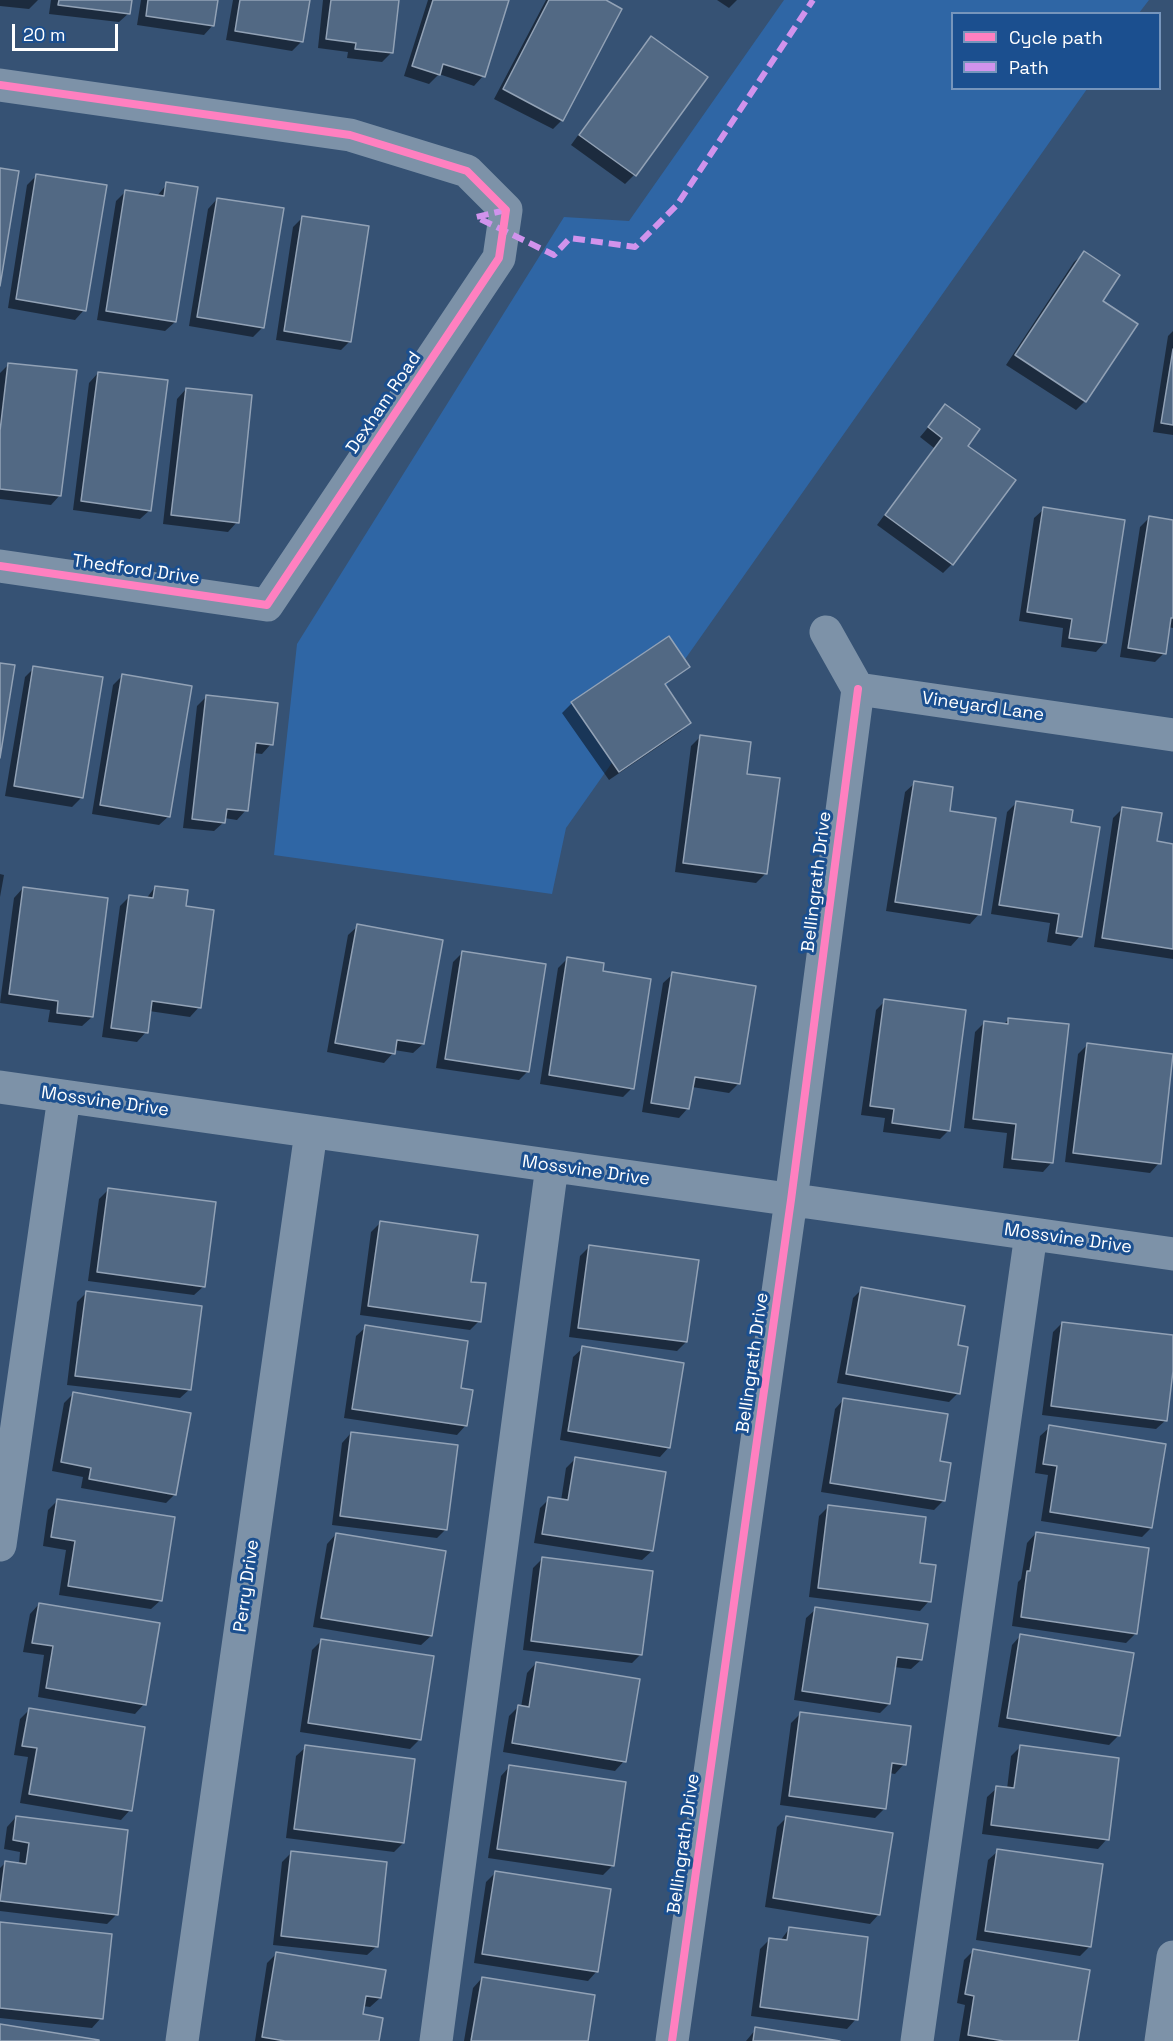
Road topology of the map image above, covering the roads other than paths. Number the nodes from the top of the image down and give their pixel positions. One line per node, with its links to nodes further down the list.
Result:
1 (0, 85): 3 (street, Dexham Road)
2 (0, 566): 3 (street, Thedford Drive)
3 (267, 604)
4 (826, 632): 5 (street)
5 (858, 689): 6 (street, Vineyard Lane); 11 (street, Bellingrath Drive)
6 (1173, 735)
7 (0, 1087): 8 (street, Mossvine Drive)
8 (64, 1096): 9 (street, Mossvine Drive); 14 (street)
9 (311, 1132): 10 (street, Mossvine Drive); 16 (street, Perry Drive)
10 (552, 1166): 11 (street, Mossvine Drive); 17 (street)
11 (791, 1200): 12 (street, Mossvine Drive); 18 (street, Bellingrath Drive)
12 (1031, 1234): 13 (street, Mossvine Drive); 19 (street)
13 (1173, 1254)
14 (0, 1545)
15 (1173, 1957): 20 (street)
16 (182, 2041)
17 (436, 2041)
18 (672, 2041)
19 (917, 2041)
20 (1161, 2041)

